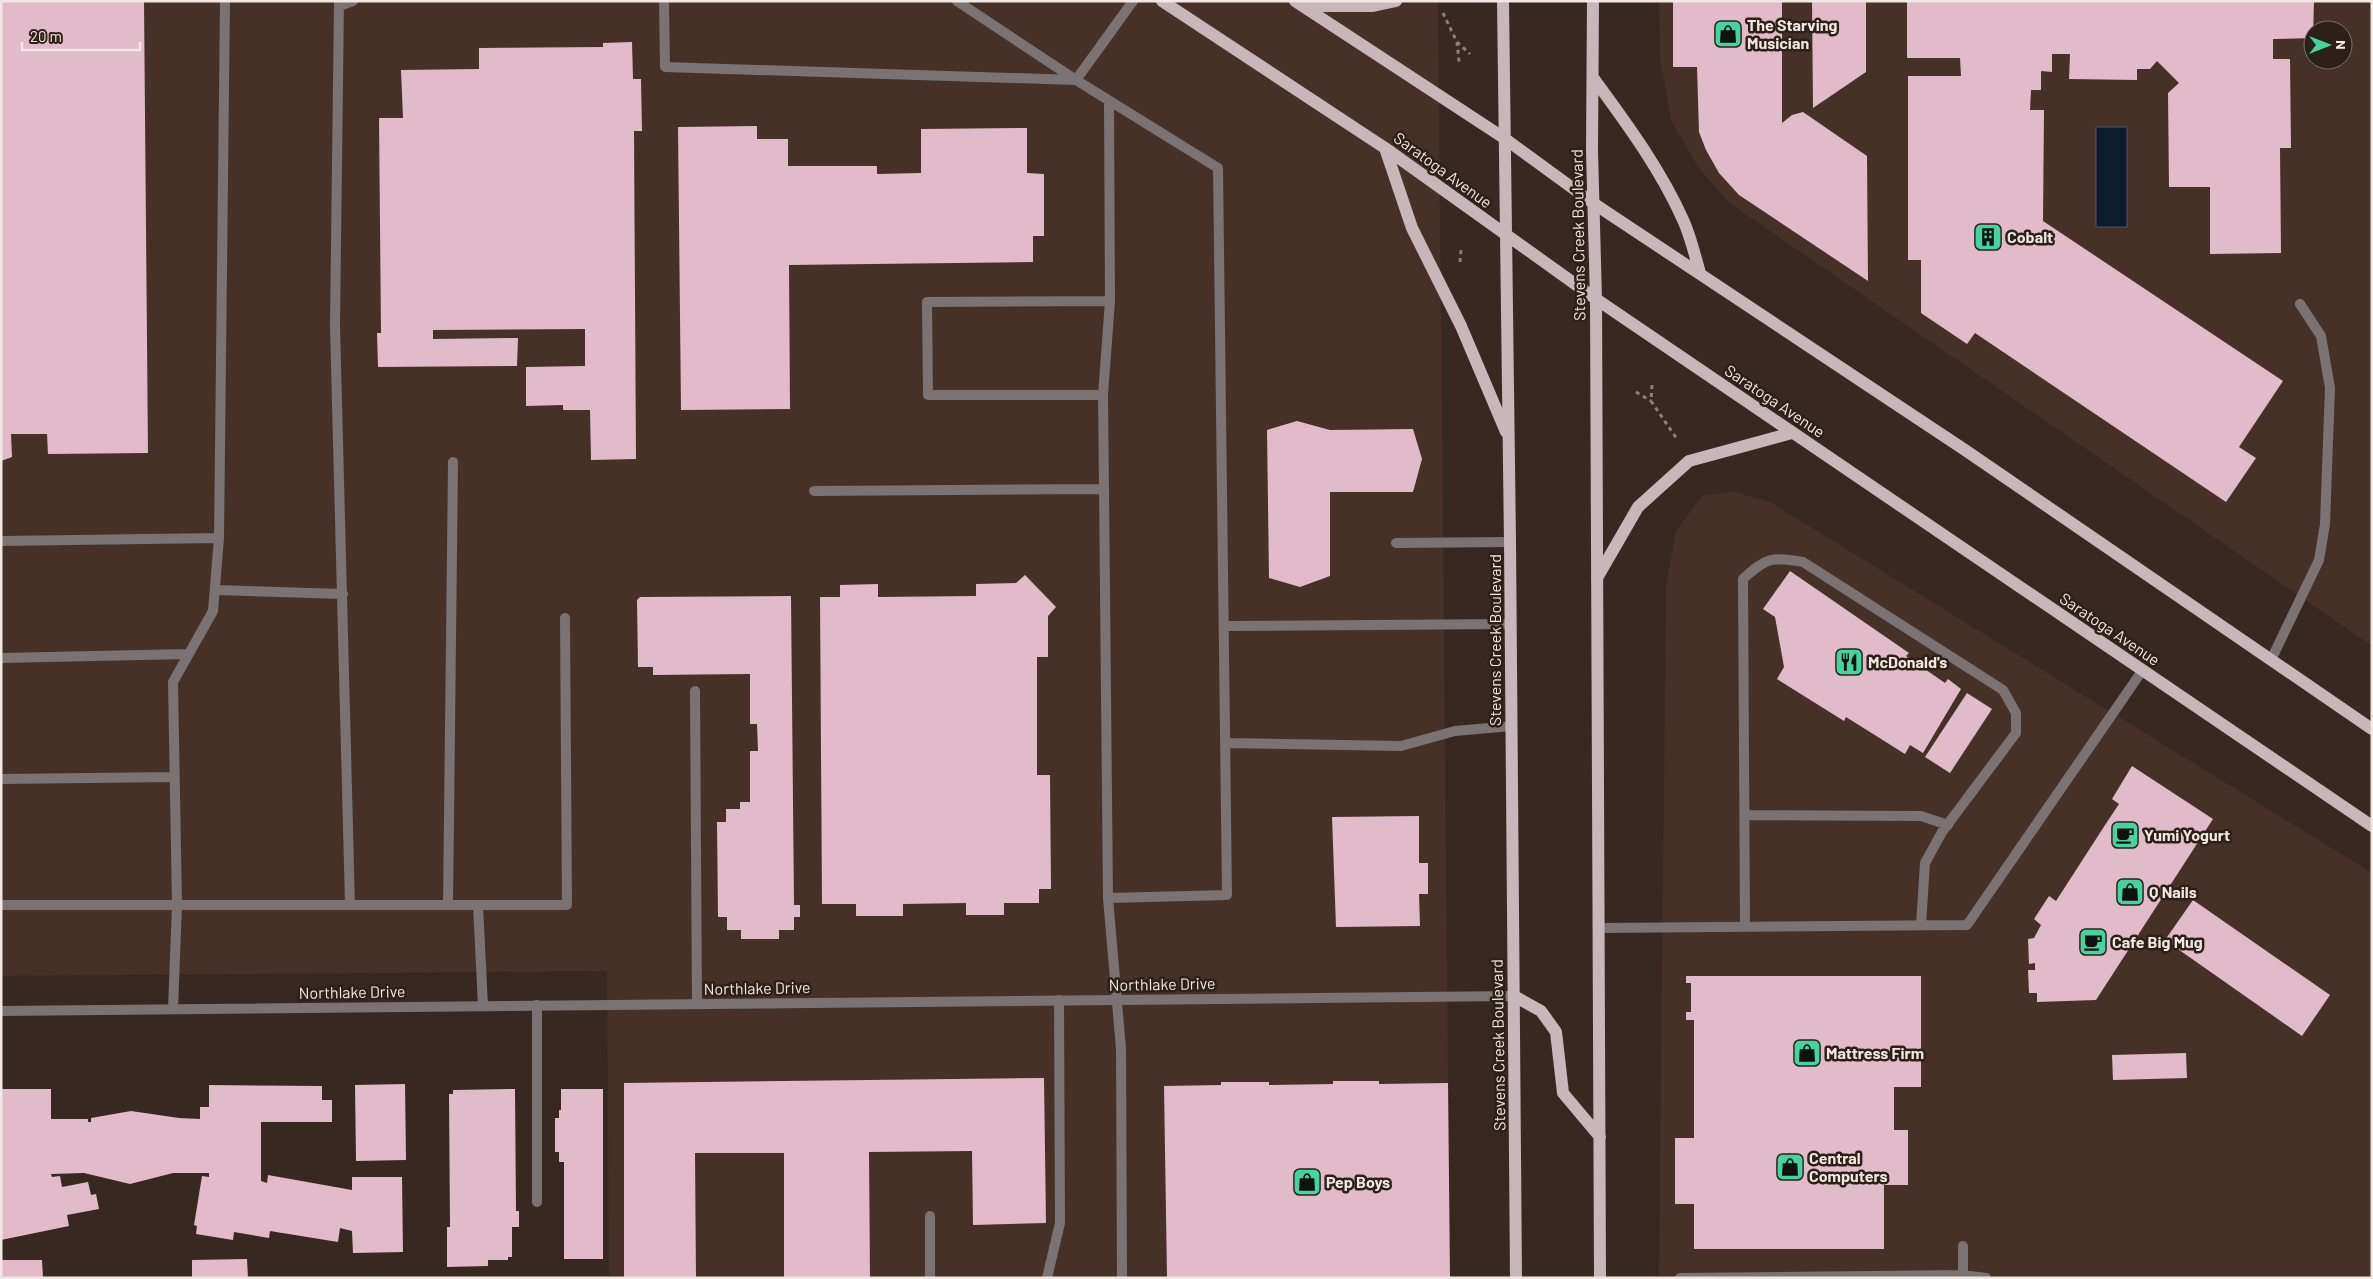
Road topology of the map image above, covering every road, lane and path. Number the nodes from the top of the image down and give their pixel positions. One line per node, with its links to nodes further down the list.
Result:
1 (225, 1): 39 (street)
2 (354, 1): 10 (street)
3 (664, 1): 17 (street)
4 (957, 1): 17 (street)
5 (1133, 1): 17 (street)
6 (1162, 1): 20 (main road, Saratoga Avenue)
7 (1396, 1): 11 (main road)
8 (1503, 1): 19 (main road, Stevens Creek Boulevard)
9 (1593, 1): 16 (main road, Stevens Creek Boulevard)
10 (339, 4): 45 (street)
11 (1299, 4): 19 (main road)
12 (1443, 13): 13 (path)
13 (1457, 42): 14 (path); 15 (path)
14 (1470, 54)
15 (1459, 62)
16 (1594, 79): 21 (main road, Stevens Creek Boulevard); 25 (main road)
17 (1076, 80): 18 (street)
18 (1109, 101): 27 (street); 48 (street)
19 (1504, 138): 21 (main road); 22 (main road, Stevens Creek Boulevard)
20 (1385, 148): 22 (main road, Saratoga Avenue); 34 (main road)
21 (1593, 203): 25 (main road); 26 (main road, Stevens Creek Boulevard)
22 (1505, 235): 26 (main road, Saratoga Avenue); 34 (main road, Stevens Creek Boulevard)
23 (1461, 250): 24 (path)
24 (1460, 266)
25 (1700, 273): 51 (main road)
26 (1596, 298): 33 (main road, Saratoga Avenue); 43 (main road, Stevens Creek Boulevard)
27 (1110, 301): 31 (street); 31 (street)
28 (2300, 304): 51 (street)
29 (1652, 385): 32 (path)
30 (1636, 392): 32 (path)
31 (1104, 395): 37 (street)
32 (1651, 401): 35 (path)
33 (1792, 433): 43 (main road); 52 (main road, Saratoga Avenue)
34 (1509, 439): 41 (main road, Stevens Creek Boulevard)
35 (1678, 441)
36 (453, 462): 66 (street)
37 (1104, 489): 38 (street); 62 (street)
38 (814, 491)
39 (219, 538): 40 (street); 44 (street)
40 (1, 541)
41 (1510, 542): 42 (street); 47 (main road, Stevens Creek Boulevard)
42 (1396, 543)
43 (1597, 578): 70 (main road, Stevens Creek Boulevard)
44 (215, 590): 45 (street); 49 (street)
45 (342, 594): 65 (street)
46 (565, 618): 67 (street)
47 (1510, 624): 48 (street); 54 (main road, Stevens Creek Boulevard)
48 (1224, 626): 56 (street)
49 (188, 654): 50 (street); 57 (street)
50 (1, 658)
51 (2272, 660): 55 (main road)
52 (2142, 671): 61 (main road, Saratoga Avenue); 68 (street)
53 (695, 691): 74 (street)
54 (1512, 726): 56 (street); 71 (main road, Stevens Creek Boulevard)
55 (2372, 729)
56 (1225, 744): 62 (street)
57 (174, 777): 58 (street); 64 (street)
58 (1, 779)
59 (1745, 815): 60 (street); 60 (street); 69 (street)
60 (1948, 825): 68 (street)
61 (2372, 826)
62 (1108, 898): 73 (street)
63 (1, 905): 64 (street)
64 (177, 905): 65 (street); 77 (street)
65 (350, 905): 66 (street)
66 (448, 905): 67 (street)
67 (478, 905): 76 (street)
68 (1921, 925): 69 (street)
69 (1745, 927): 70 (street)
70 (1598, 928): 79 (main road, Stevens Creek Boulevard)
71 (1514, 996): 73 (street, Northlake Drive); 79 (main road); 87 (main road, Stevens Creek Boulevard)
72 (1059, 1000): 73 (street, Northlake Drive); 74 (street, Northlake Drive); 85 (street)
73 (1116, 1000): 86 (street)
74 (697, 1004): 75 (street, Northlake Drive)
75 (536, 1005): 76 (street, Northlake Drive); 80 (street)
76 (483, 1006): 77 (street, Northlake Drive)
77 (173, 1009): 78 (street, Northlake Drive)
78 (1, 1011)
79 (1600, 1137): 88 (main road, Stevens Creek Boulevard)
80 (537, 1202)
81 (930, 1216): 84 (street)
82 (1963, 1246): 83 (street)
83 (1963, 1275): 90 (street); 91 (street)
84 (930, 1278)
85 (1047, 1278)
86 (1122, 1278)
87 (1516, 1278)
88 (1600, 1278)
89 (1680, 1278): 90 (street)
90 (1730, 1278)
91 (1986, 1278)

